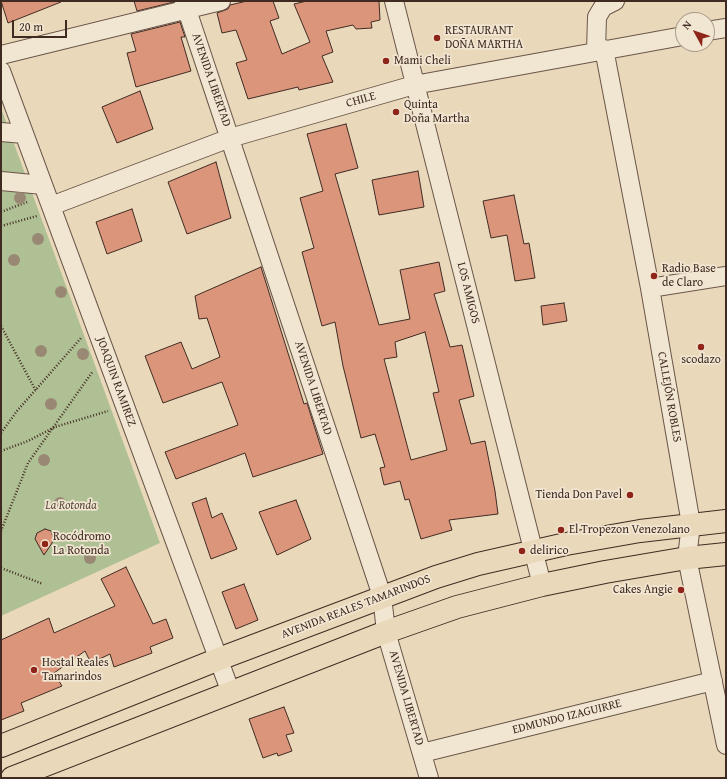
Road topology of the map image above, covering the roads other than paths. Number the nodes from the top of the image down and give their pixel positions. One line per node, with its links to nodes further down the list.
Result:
1 (221, 1): 4 (street)
2 (394, 1): 11 (street, LOS AMIGOS)
3 (615, 1): 8 (street, CALLEJÓN ROBLES)
4 (185, 5): 9 (street); 14 (street, AVENIDA LIBERTAD)
5 (726, 28): 6 (street)
6 (715, 30)
7 (675, 37): 8 (street, CHILE)
8 (600, 50): 11 (street, CHILE); 19 (street, CALLEJÓN ROBLES)
9 (1, 55)
10 (1, 71): 13 (street, JOAQUIN RAMIREZ)
11 (414, 85): 14 (street, CHILE); 22 (street, LOS AMIGOS)
12 (1, 132): 13 (street)
13 (24, 134): 16 (street, JOAQUIN RAMIREZ)
14 (230, 138): 17 (street, CHILE); 26 (street, AVENIDA LIBERTAD)
15 (1, 181): 16 (street)
16 (43, 185): 17 (street, JOAQUIN RAMIREZ)
17 (46, 210): 28 (street, JOAQUIN RAMIREZ)
18 (726, 276): 19 (street)
19 (650, 288): 21 (street, CALLEJÓN ROBLES)
20 (726, 521): 21 (main road, AVENIDA REALES TAMARINDOS)
21 (691, 524): 22 (main road, AVENIDA REALES TAMARINDOS); 24 (street, CALLEJÓN ROBLES)
22 (534, 550): 25 (street, LOS AMIGOS); 26 (main road, AVENIDA REALES TAMARINDOS)
23 (726, 554): 24 (main road)
24 (686, 558): 25 (main road); 29 (street, CALLEJÓN ROBLES)
25 (542, 584): 27 (main road)
26 (382, 596): 27 (street, AVENIDA LIBERTAD); 28 (main road, AVENIDA REALES TAMARINDOS)
27 (386, 632): 30 (main road); 34 (street, AVENIDA LIBERTAD)
28 (218, 660): 30 (street, JOAQUIN RAMIREZ); 33 (main road, AVENIDA REALES TAMARINDOS)
29 (712, 681): 31 (street, CALLEJÓN ROBLES); 34 (street, EDMUNDO IZAGUIRRE)
30 (231, 693): 35 (main road)
31 (721, 701): 32 (street, CALLEJÓN ROBLES)
32 (726, 745)
33 (1, 746)
34 (422, 753): 36 (street, AVENIDA LIBERTAD)
35 (12, 778)
36 (428, 778)

